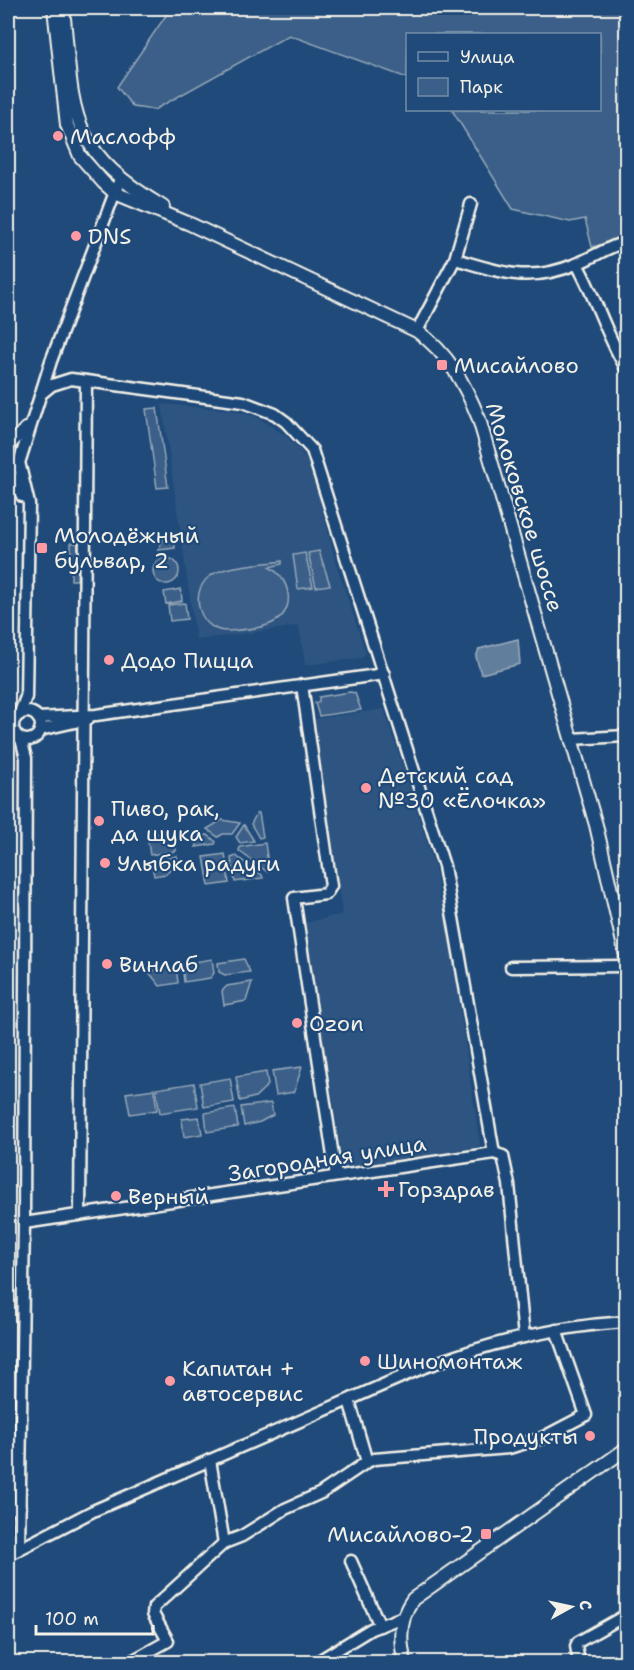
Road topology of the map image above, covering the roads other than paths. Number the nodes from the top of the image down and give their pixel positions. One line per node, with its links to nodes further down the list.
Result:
1 (54, 8): 4 (main road, Молоковское шоссе)
2 (63, 8): 3 (main road, Молоковское шоссе)
3 (120, 179): 4 (street); 6 (main road, Молоковское шоссе)
4 (116, 193): 6 (main road, Молоковское шоссе); 13 (street)
5 (471, 204): 8 (street)
6 (190, 224): 10 (main road, Молоковское шоссе)
7 (627, 242): 9 (street)
8 (454, 259): 9 (street); 10 (street)
9 (577, 264): 11 (street)
10 (417, 331): 29 (main road, Молоковское шоссе)
11 (627, 368)
12 (86, 381): 13 (street); 19 (street); 23 (street)
13 (41, 394): 14 (street)
14 (34, 415): 15 (street); 16 (street)
15 (9, 445): 16 (street)
16 (20, 460): 17 (street); 18 (street)
17 (8, 467): 18 (street)
18 (29, 519): 21 (street)
19 (384, 674): 20 (street); 34 (street)
20 (302, 685): 23 (street); 35 (street)
21 (26, 698): 22 (street); 24 (street)
22 (36, 716): 23 (street); 24 (street); 25 (street)
23 (82, 718): 25 (street); 36 (street)
24 (14, 720): 26 (street)
25 (40, 730): 28 (street)
26 (15, 736): 28 (street); 30 (street)
27 (627, 736): 29 (street)
28 (33, 739): 30 (street)
29 (571, 739): 31 (main road, Молоковское шоссе)
30 (26, 758): 37 (street)
31 (627, 956)
32 (627, 966): 33 (street)
33 (511, 967)
34 (494, 1153): 35 (street, Загородная улица); 40 (street)
35 (336, 1176): 36 (street, Загородная улица)
36 (80, 1215): 37 (street, Загородная улица)
37 (24, 1223): 45 (street)
38 (627, 1322): 39 (street)
39 (556, 1330): 40 (street); 44 (street)
40 (524, 1337): 41 (street)
41 (349, 1400): 43 (street); 44 (street)
42 (627, 1449): 52 (main road)
43 (210, 1460): 47 (street); 48 (street)
44 (368, 1462): 47 (street)
45 (20, 1507): 46 (street); 48 (street)
46 (8, 1509)
47 (224, 1543): 54 (street)
48 (19, 1549): 49 (street)
49 (8, 1555)
50 (351, 1561): 53 (street)
51 (627, 1615): 57 (street)
52 (403, 1617): 53 (street); 56 (main road)
53 (380, 1626): 55 (street)
54 (130, 1662)
55 (318, 1662)
56 (405, 1662)
57 (579, 1662)

